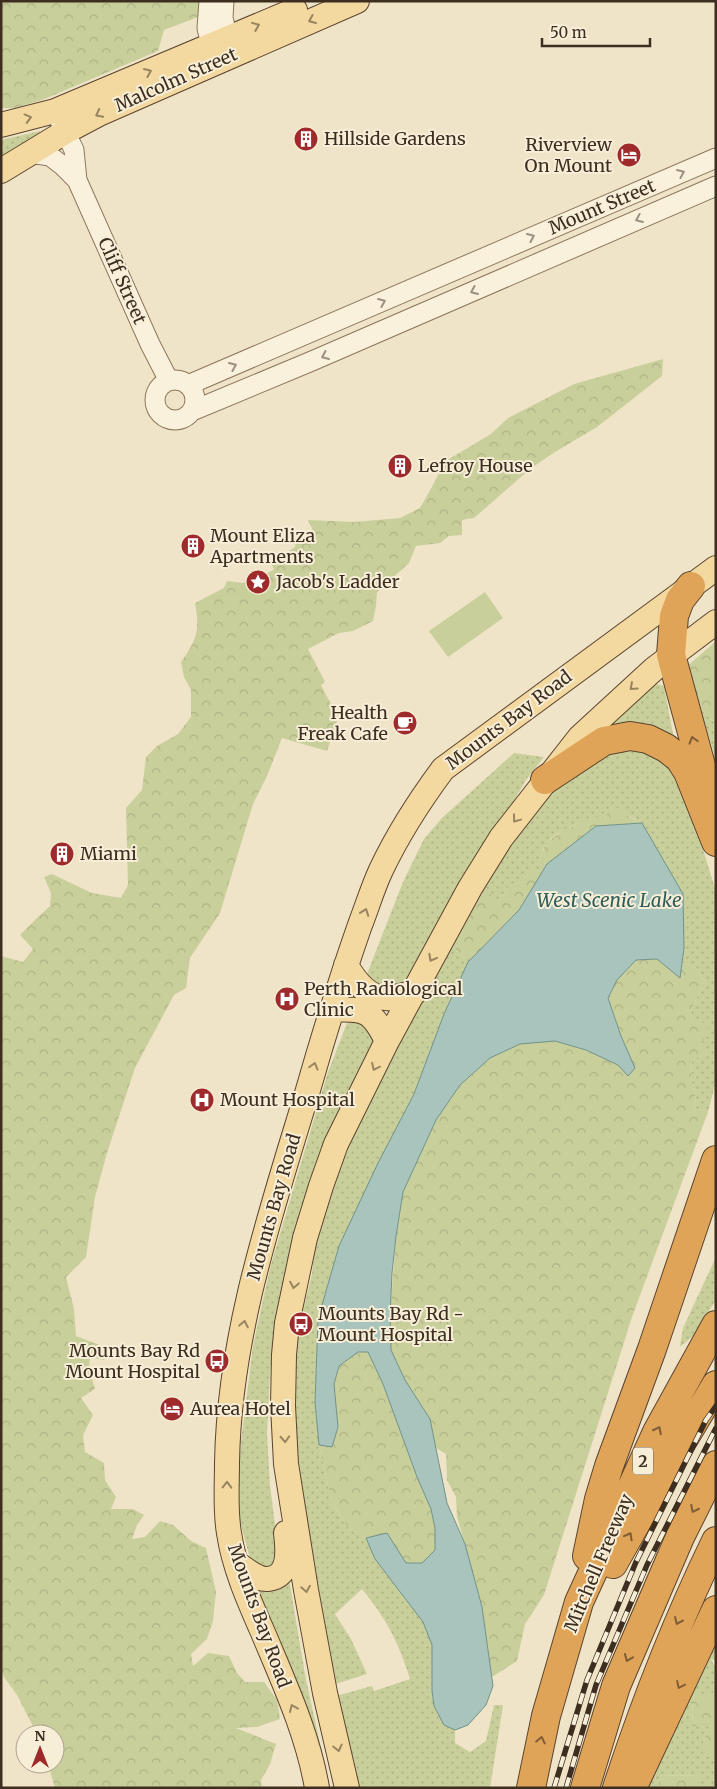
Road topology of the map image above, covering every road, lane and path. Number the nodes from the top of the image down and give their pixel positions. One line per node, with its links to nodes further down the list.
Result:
1 (209, 1): 5 (street)
2 (224, 1): 5 (street)
3 (317, 1): 5 (main road, Malcolm Street, one-way to 3)
4 (357, 1): 5 (main road, Malcolm Street, one-way to 5)
5 (221, 50): 6 (main road, Malcolm Street, one-way to 5); 8 (main road, Malcolm Street, one-way to 8)
6 (55, 111): 7 (main road, Malcolm Street, one-way to 6); 8 (street, Cliff Street)
7 (1, 125)
8 (65, 132): 9 (main road, Malcolm Street); 12 (street, Cliff Street)
9 (30, 153): 11 (main road, Malcolm Street); 12 (street, Cliff Street)
10 (716, 158): 14 (street, Mount Street, one-way to 10)
11 (1, 171)
12 (77, 180): 18 (street, Cliff Street)
13 (716, 186): 15 (street, Mount Street, one-way to 15)
14 (488, 256): 15 (street); 16 (street, Mount Street, one-way to 14)
15 (498, 280): 17 (street, Mount Street, one-way to 17)
16 (345, 318): 17 (street); 19 (street, Mount Street, one-way to 16)
17 (355, 342): 20 (street, Mount Street, one-way to 20)
18 (169, 381): 19 (street); 20 (street)
19 (188, 385): 20 (street)
20 (192, 411)
21 (716, 568): 22 (main road, Mounts Bay Road)
22 (691, 586): 24 (highway); 28 (main road, Mounts Bay Road, one-way to 22)
23 (716, 622): 24 (main road)
24 (671, 656): 25 (main road, one-way to 25); 26 (highway, one-way to 24)
25 (545, 780): 27 (highway); 29 (main road, one-way to 29)
26 (716, 821)
27 (716, 842)
28 (346, 965): 29 (main road); 30 (main road, Mounts Bay Road)
29 (414, 992): 31 (main road)
30 (331, 1010): 31 (main road); 41 (main road, Mounts Bay Road, one-way to 30)
31 (387, 1041): 38 (main road, one-way to 38)
32 (716, 1160): 35 (highway)
33 (716, 1215): 35 (highway)
34 (716, 1325): 43 (highway, Mitchell Freeway / 2, one-way to 34)
35 (652, 1349): 43 (highway)
36 (716, 1385): 45 (highway, one-way to 36)
37 (716, 1465): 49 (highway, one-way to 49)
38 (293, 1506): 41 (main road); 47 (main road, one-way to 47)
39 (716, 1541): 42 (highway)
40 (716, 1550): 42 (highway)
41 (236, 1563): 46 (main road, Mounts Bay Road, one-way to 41)
42 (698, 1577): 50 (highway, one-way to 50)
43 (579, 1602): 45 (highway, Mitchell Freeway / 2)
44 (716, 1610): 51 (highway, one-way to 51)
45 (563, 1655): 48 (highway, Mitchell Freeway / 2, one-way to 45)
46 (317, 1788)
47 (347, 1788)
48 (531, 1788)
49 (585, 1788)
50 (617, 1788)
51 (632, 1788)

